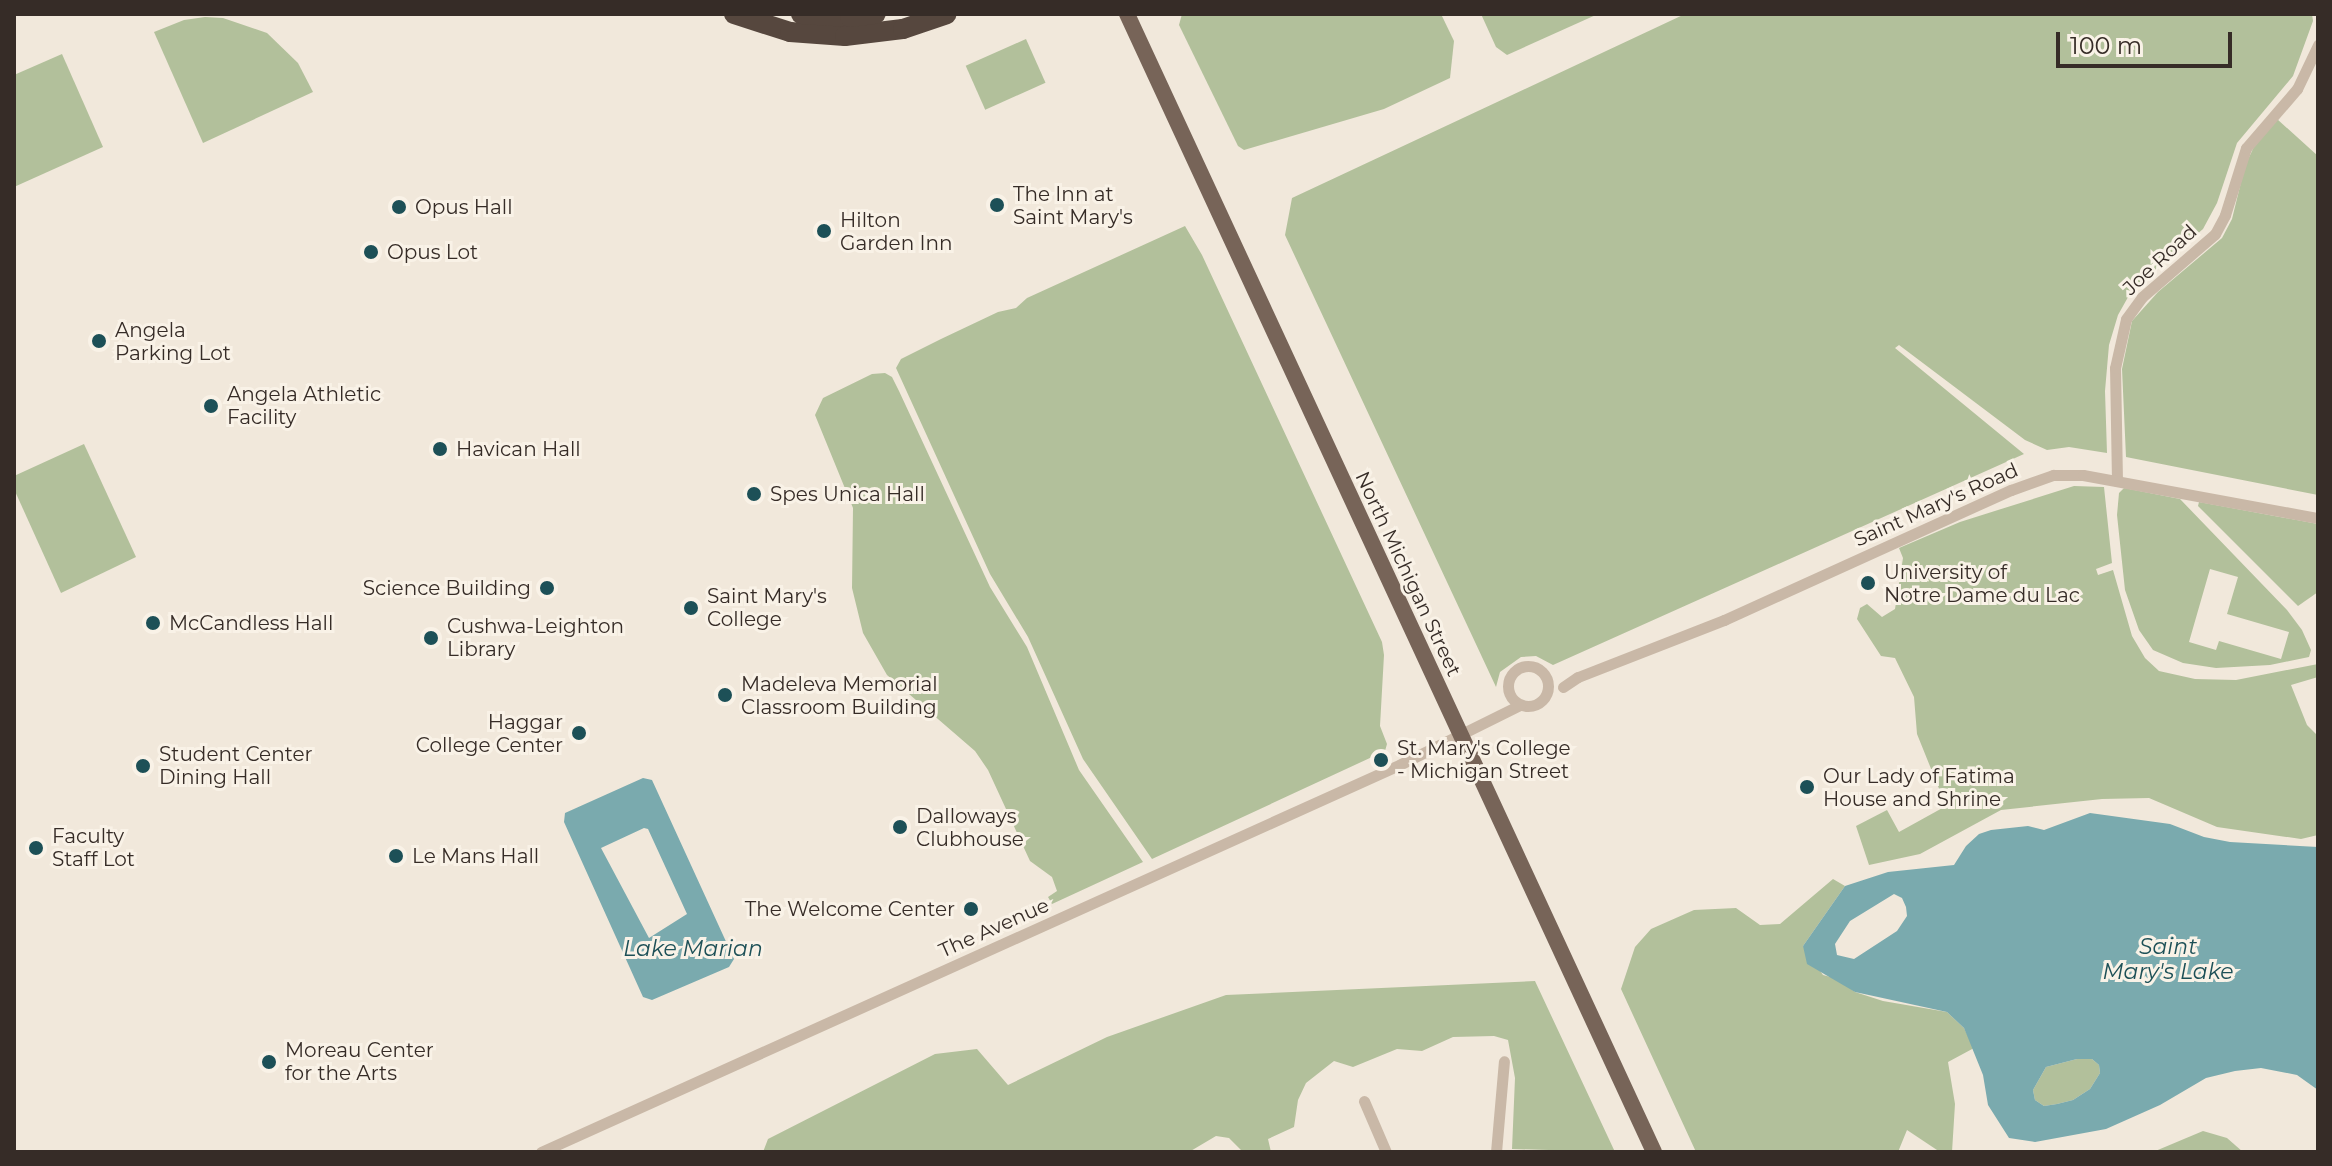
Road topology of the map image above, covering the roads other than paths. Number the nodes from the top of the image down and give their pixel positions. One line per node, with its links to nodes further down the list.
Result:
1 (734, 14): 4 (highway)
2 (801, 14): 3 (highway)
3 (876, 14)
4 (947, 14)
5 (1127, 14): 11 (main road, North Michigan Street)
6 (2318, 45): 7 (street, Joe Road)
7 (2117, 481): 8 (street, Saint Mary's Road); 9 (street, Saint Mary's Road)
8 (2318, 518)
9 (1547, 693): 10 (street, Saint Mary's Road); 10 (street)
10 (1520, 705): 11 (street, Saint Mary's Road)
11 (1460, 735): 14 (street, The Avenue); 17 (main road, North Michigan Street)
12 (1504, 1061): 16 (street)
13 (1364, 1101): 15 (street)
14 (541, 1152)
15 (1386, 1152)
16 (1496, 1152)
17 (1654, 1152)

